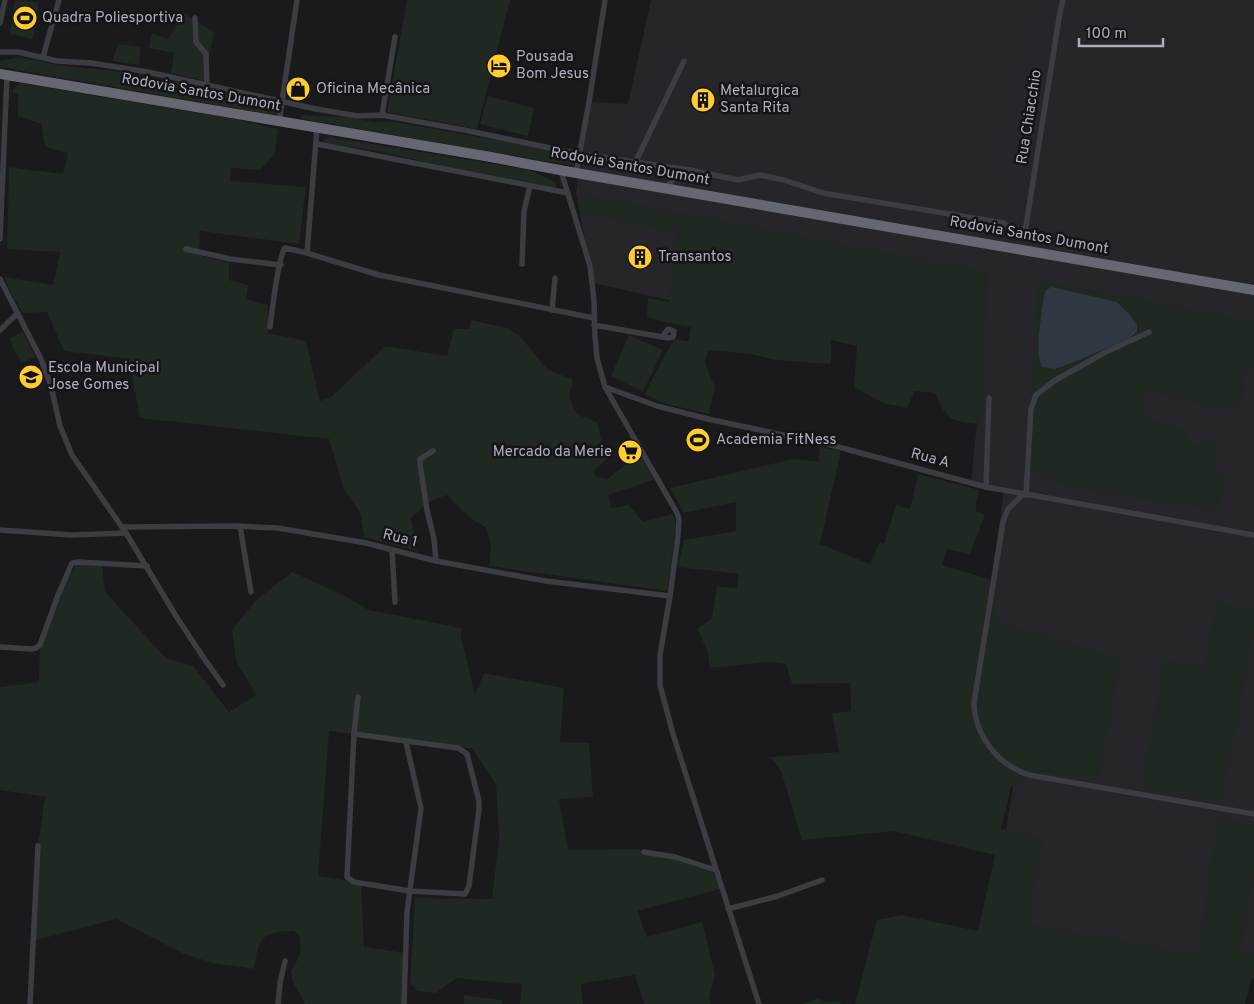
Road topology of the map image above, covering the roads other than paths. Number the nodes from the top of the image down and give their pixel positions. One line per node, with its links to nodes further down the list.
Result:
1 (6, 0): 7 (street)
2 (59, 0): 10 (street)
3 (297, 0): 15 (street)
4 (605, 0): 20 (street)
5 (1063, 0): 22 (street, Rua Chiacchio)
6 (195, 18): 13 (street)
7 (0, 23)
8 (395, 37): 16 (street)
9 (0, 52): 10 (street)
10 (43, 57): 13 (street)
11 (684, 61): 21 (street)
12 (4, 75): 14 (street); 17 (highway, Rodovia Santos Dumont)
13 (207, 85): 15 (street)
14 (3, 88): 28 (street)
15 (283, 102): 16 (street); 17 (street)
16 (382, 115): 20 (street)
17 (279, 122): 18 (highway, Rodovia Santos Dumont)
18 (317, 128): 19 (street); 23 (highway, Rodovia Santos Dumont)
19 (317, 144): 25 (street); 30 (street)
20 (579, 154): 21 (street); 24 (street)
21 (635, 163): 22 (street)
22 (690, 170): 26 (street)
23 (561, 171): 24 (highway, Rodovia Santos Dumont); 27 (street)
24 (576, 174): 26 (highway, Rodovia Santos Dumont)
25 (530, 186): 27 (street); 31 (street)
26 (664, 189): 35 (highway, Rodovia Santos Dumont)
27 (568, 193): 38 (street)
28 (0, 240)
29 (186, 249): 32 (street)
30 (307, 253): 32 (street); 36 (street)
31 (522, 264)
32 (281, 265): 40 (street)
33 (555, 278): 36 (street)
34 (0, 279): 37 (street)
35 (1254, 290)
36 (552, 310): 38 (street)
37 (18, 313): 41 (street); 50 (street)
38 (594, 318): 39 (street)
39 (594, 325): 43 (street); 44 (street)
40 (270, 327)
41 (0, 330)
42 (1149, 332): 48 (street)
43 (662, 337)
44 (605, 387): 47 (street, Rua A); 58 (street)
45 (989, 398): 47 (street)
46 (433, 451): 55 (street)
47 (986, 487): 48 (street, Rua A)
48 (1024, 495): 53 (street, Rua A); 65 (street)
49 (240, 526): 50 (street, Rua 1); 54 (street, Rua 1); 57 (street)
50 (122, 527): 52 (street)
51 (0, 530): 52 (street)
52 (126, 533): 56 (street)
53 (1254, 535)
54 (392, 550): 55 (street, Rua 1); 59 (street)
55 (436, 561): 58 (street, Rua 1)
56 (146, 566): 60 (street); 61 (street)
57 (251, 592)
58 (670, 596): 68 (street)
59 (395, 602)
60 (0, 647)
61 (223, 685)
62 (358, 697): 63 (street)
63 (354, 734): 64 (street); 70 (street)
64 (406, 742): 70 (street); 70 (street)
65 (1254, 814)
66 (38, 846): 73 (street)
67 (644, 852): 68 (street)
68 (716, 870): 71 (street)
69 (822, 880): 71 (street)
70 (410, 891): 75 (street)
71 (728, 909): 76 (street)
72 (286, 961): 74 (street)
73 (30, 1004)
74 (278, 1004)
75 (404, 1004)
76 (759, 1004)

